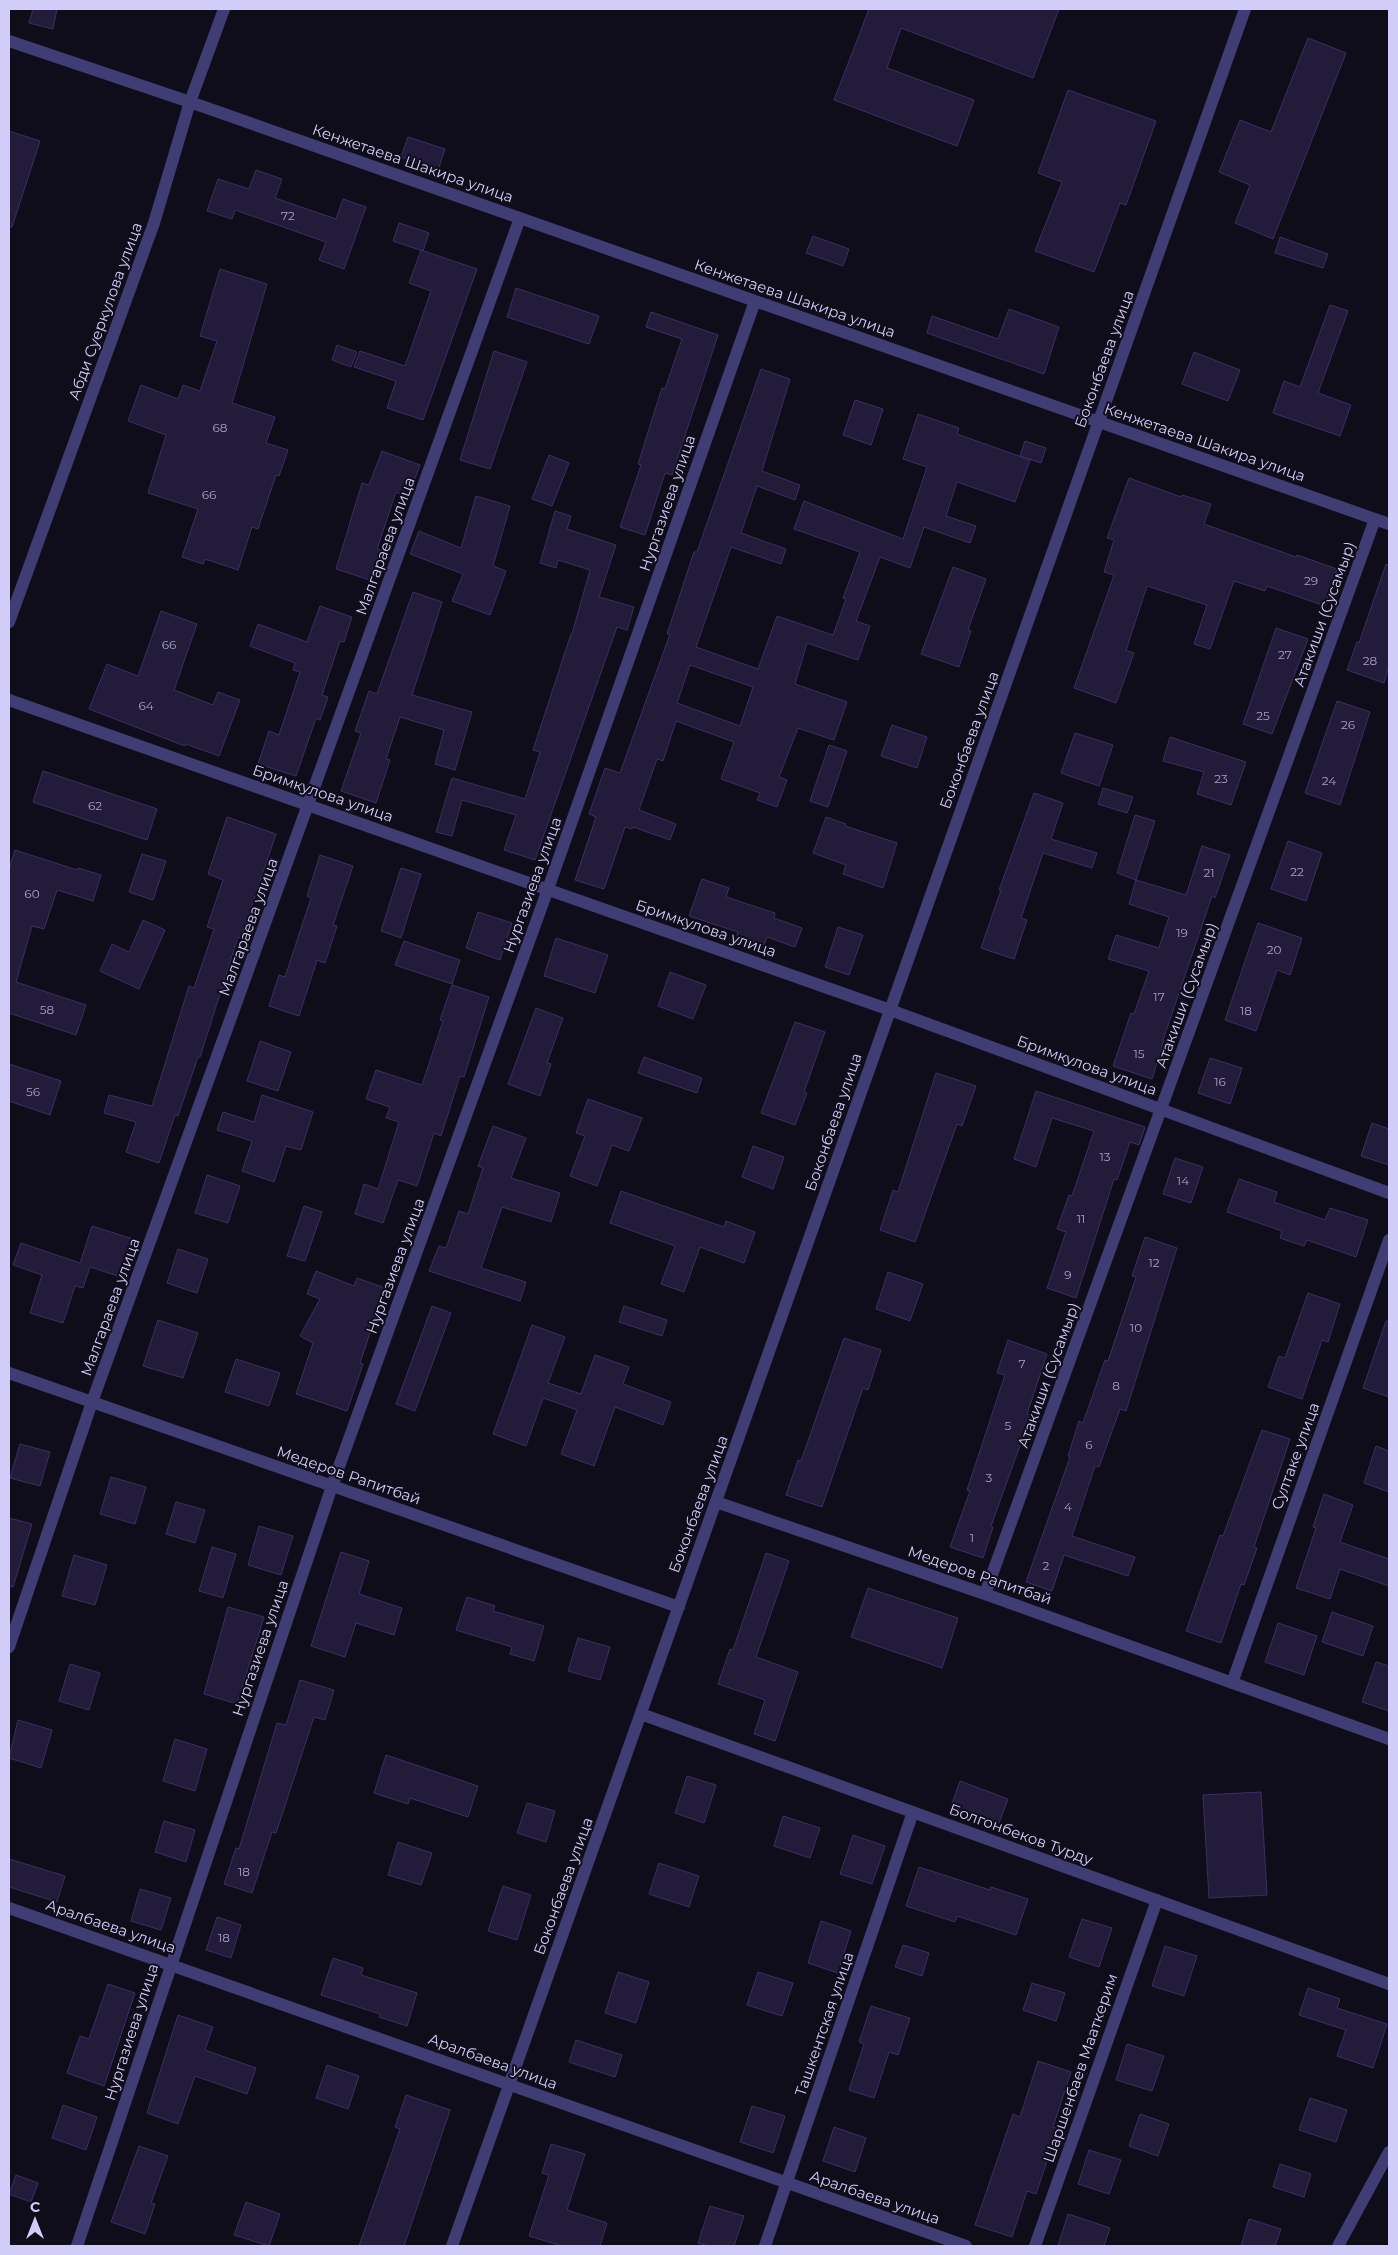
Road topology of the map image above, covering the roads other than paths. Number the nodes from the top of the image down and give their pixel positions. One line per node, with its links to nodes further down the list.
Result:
1 (224, 9): 4 (street, Абди Суеркулова улица)
2 (1245, 9): 7 (street, Боконбаева улица)
3 (9, 41): 4 (street, Кенжетаева Шакира улица)
4 (190, 102): 5 (street, Кенжетаева Шакира улица); 10 (street, Абди Суеркулова улица)
5 (520, 218): 6 (street, Кенжетаева Шакира улица); 12 (street, Малгараева улица)
6 (755, 301): 7 (street, Кенжетаева Шакира улица); 13 (street, Нургазиева улица)
7 (1099, 422): 8 (street, Кенжетаева Шакира улица); 14 (street, Боконбаева улица)
8 (1375, 519): 9 (street, Кенжетаева Шакира улица); 15 (street, Атакиши (Сусамыр))
9 (1389, 524)
10 (9, 622)
11 (9, 700): 12 (street, Бримкулова улица)
12 (310, 806): 13 (street, Бримкулова улица); 19 (street, Малгараева улица)
13 (548, 890): 14 (street, Бримкулова улица); 20 (street, Нургазиева улица)
14 (890, 1010): 15 (street, Бримкулова улица); 21 (street, Боконбаева улица)
15 (1162, 1110): 16 (street, Бримкулова улица); 22 (street, Атакиши (Сусамыр))
16 (1389, 1193)
17 (1389, 1240): 25 (street, Султаке улица)
18 (9, 1373): 19 (street, Медеров Рапитбай)
19 (92, 1402): 20 (street, Медеров Рапитбай); 24 (street, Малгараева улица)
20 (332, 1486): 23 (street, Медеров Рапитбай); 31 (street, Нургазиева улица)
21 (716, 1502): 22 (street, Медеров Рапитбай); 23 (street, Боконбаева улица)
22 (985, 1594): 25 (street, Медеров Рапитбай)
23 (679, 1607): 26 (street, Боконбаева улица)
24 (9, 1647)
25 (1232, 1683): 27 (street, Медеров Рапитбай)
26 (641, 1714): 28 (street, Болгонбеков Турду); 33 (street, Боконбаева улица)
27 (1389, 1739)
28 (913, 1812): 29 (street, Болгонбеков Турду); 35 (street, Ташкентская улица)
29 (1157, 1900): 32 (street, Болгонбеков Турду); 40 (street, Шаршенбаев Мааткерим)
30 (9, 1908): 31 (street, Аралбаева улица)
31 (170, 1964): 33 (street, Аралбаева улица); 36 (street, Нургазиева улица)
32 (1389, 1984)
33 (510, 2084): 35 (street, Аралбаева улица); 37 (street, Боконбаева улица)
34 (1389, 2152): 41 (street)
35 (787, 2183): 38 (street, Ташкентская улица); 39 (street, Аралбаева улица)
36 (77, 2246)
37 (452, 2246)
38 (765, 2246)
39 (966, 2246)
40 (1035, 2246)
41 (1338, 2246)

